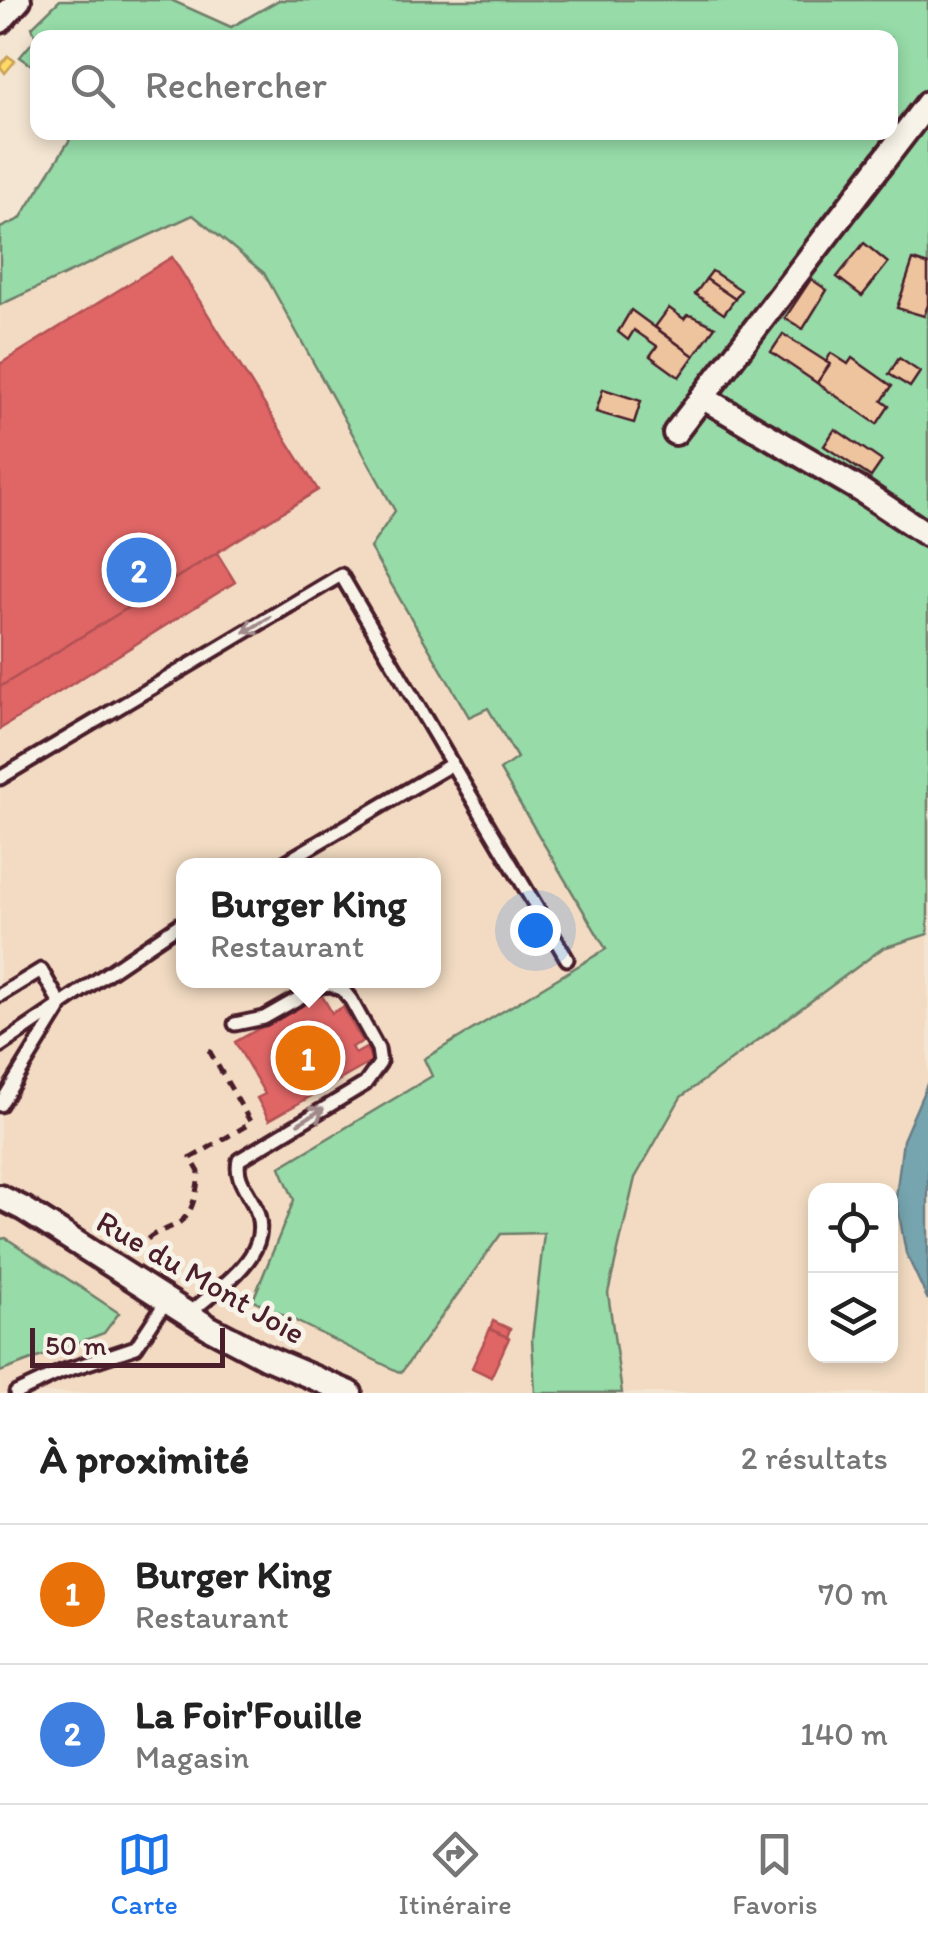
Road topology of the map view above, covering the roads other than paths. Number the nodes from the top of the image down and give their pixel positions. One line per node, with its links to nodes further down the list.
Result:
1 (19, 0): 2 (street)
2 (0, 21)
3 (928, 103): 4 (street)
4 (702, 397): 5 (street); 6 (street)
5 (675, 433)
6 (928, 536)
7 (452, 764): 8 (lane, one-way to 8); 9 (lane); 11 (lane)
8 (0, 778)
9 (293, 858)
10 (176, 927): 15 (lane)
11 (567, 959)
12 (316, 988): 16 (lane, one-way to 16)
13 (337, 988): 23 (lane, one-way to 13)
14 (0, 995): 15 (lane)
15 (61, 1006): 17 (lane); 18 (lane)
16 (236, 1024)
17 (0, 1046)
18 (0, 1104)
19 (0, 1188): 21 (street, Rue du Mont Joie)
20 (0, 1197): 21 (street, Rue du Mont Joie)
21 (24, 1208): 22 (street, Rue du Mont Joie)
22 (167, 1300): 23 (street, Rue du Mont Joie); 24 (lane)
23 (189, 1314): 25 (street, Rue du Mont Joie)
24 (16, 1393)
25 (350, 1393)

